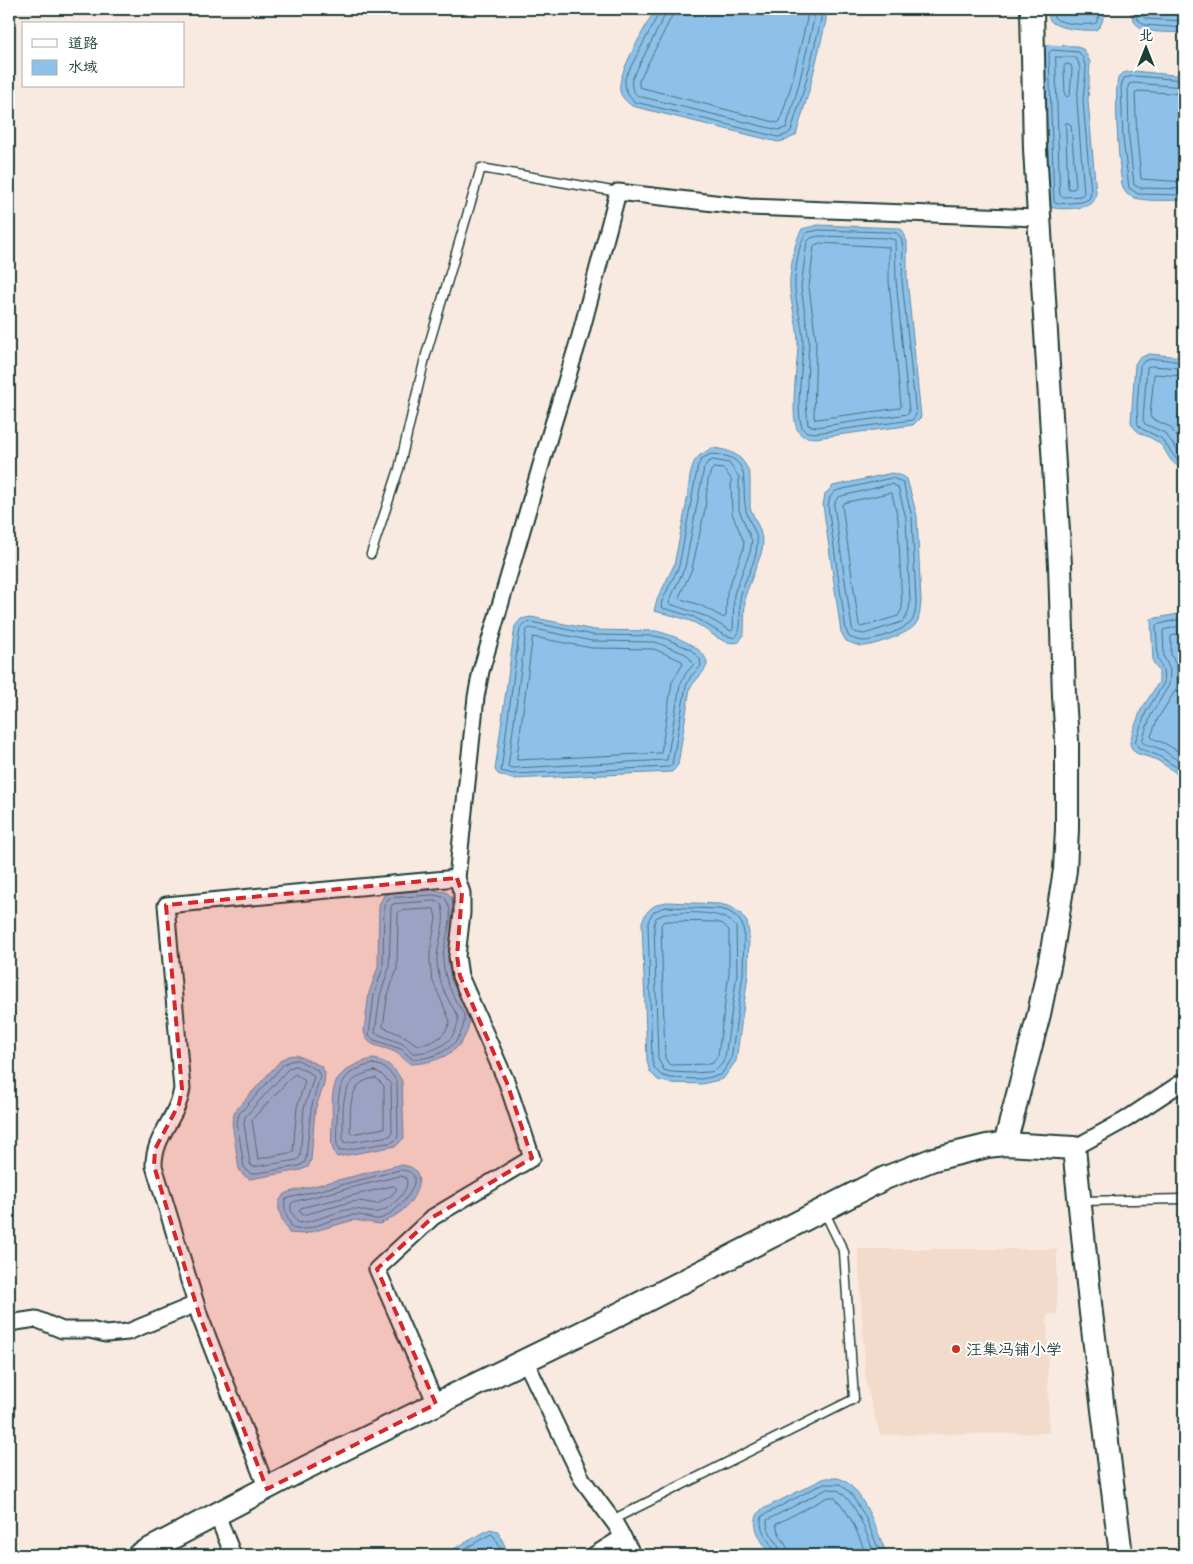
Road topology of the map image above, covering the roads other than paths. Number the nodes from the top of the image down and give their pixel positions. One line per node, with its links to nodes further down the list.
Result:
1 (1032, 9): 3 (street)
2 (618, 192): 3 (street); 4 (lane); 5 (street)
3 (1039, 218): 7 (street)
4 (371, 554)
5 (457, 878): 12 (street); 15 (street)
6 (1184, 1081): 8 (street)
7 (1006, 1144): 8 (street); 11 (street)
8 (1074, 1148): 10 (street)
9 (1184, 1199): 10 (lane)
10 (1079, 1202): 24 (street)
11 (823, 1208): 14 (street); 18 (lane)
12 (196, 1304): 13 (street); 16 (street)
13 (9, 1323)
14 (525, 1360): 15 (street); 18 (street)
15 (436, 1404): 16 (street)
16 (267, 1488): 17 (street)
17 (217, 1515): 20 (street); 21 (street)
18 (612, 1520): 19 (street)
19 (623, 1537): 22 (street); 23 (street)
20 (139, 1555)
21 (233, 1555)
22 (594, 1555)
23 (633, 1555)
24 (1121, 1555)

